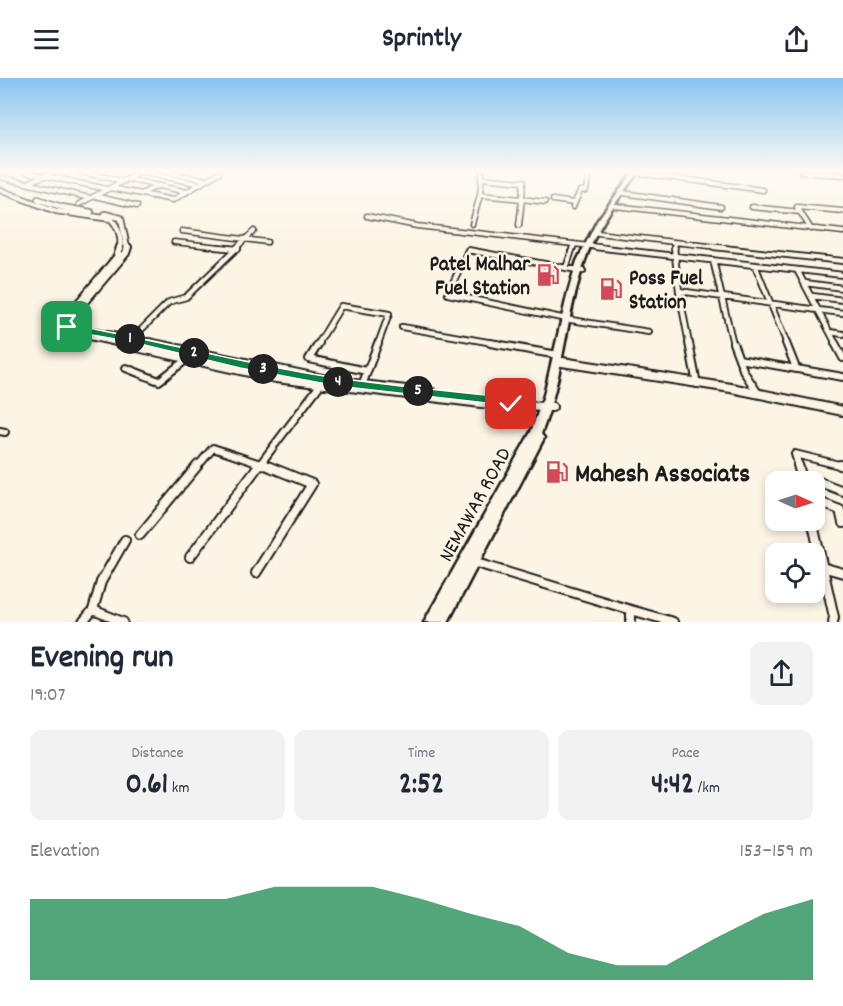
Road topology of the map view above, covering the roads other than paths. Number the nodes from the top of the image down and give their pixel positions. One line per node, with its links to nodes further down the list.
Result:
1 (23, 197): 63 (street)
2 (31, 197): 62 (street)
3 (101, 197): 18 (street)
4 (157, 197): 5 (street)
5 (175, 197)
6 (479, 197): 25 (street)
7 (505, 197): 13 (street)
8 (577, 197): 17 (street)
9 (619, 197): 21 (highway, NEMAWAR ROAD)
10 (620, 197): 21 (highway, NEMAWAR ROAD)
11 (649, 197): 19 (street)
12 (90, 198): 16 (street)
13 (522, 199): 15 (street); 26 (street)
14 (553, 200): 17 (street)
15 (545, 202)
16 (79, 204)
17 (573, 205)
18 (137, 206)
19 (721, 207)
20 (752, 207): 23 (street)
21 (611, 209): 27 (street); 31 (highway, NEMAWAR ROAD); 37 (highway, NEMAWAR ROAD)
22 (843, 211): 23 (street)
23 (800, 212): 27 (street)
24 (367, 216): 36 (street)
25 (472, 224)
26 (519, 225)
27 (811, 229): 30 (street)
28 (183, 231): 32 (street)
29 (254, 231): 32 (street)
30 (843, 232)
31 (598, 233): 35 (street); 37 (highway, NEMAWAR ROAD)
32 (245, 240): 34 (street); 38 (street)
33 (174, 242): 38 (street)
34 (267, 242)
35 (674, 242): 39 (street); 40 (street)
36 (574, 244): 37 (street); 44 (street)
37 (590, 246): 40 (street); 45 (highway, NEMAWAR ROAD)
38 (238, 249): 62 (street)
39 (796, 255): 42 (street); 46 (street)
40 (674, 256): 41 (street); 50 (street)
41 (713, 260): 43 (street); 51 (street)
42 (843, 261)
43 (755, 265): 46 (street); 54 (street)
44 (566, 268): 45 (street); 57 (street)
45 (580, 270): 57 (highway, NEMAWAR ROAD)
46 (799, 270): 47 (street); 48 (street)
47 (843, 275)
48 (806, 283): 49 (street); 52 (street)
49 (843, 288)
50 (679, 291): 51 (street); 72 (street)
51 (719, 296): 54 (street); 65 (street)
52 (812, 296): 53 (street); 55 (street)
53 (843, 300)
54 (771, 304): 55 (street); 69 (street)
55 (818, 310): 56 (street); 60 (street)
56 (843, 313)
57 (568, 319): 59 (street); 64 (highway, NEMAWAR ROAD)
58 (402, 327): 64 (street)
59 (649, 332)
60 (830, 333): 61 (street); 66 (street)
61 (843, 334)
62 (132, 339): 63 (street)
63 (153, 347): 67 (street); 74 (street)
64 (560, 358): 72 (street); 76 (highway, NEMAWAR ROAD)
65 (739, 358): 69 (street); 75 (street)
66 (843, 358)
67 (187, 359): 68 (street); 73 (street)
68 (126, 368)
69 (796, 368): 71 (street)
70 (367, 371): 70 (street); 74 (street)
71 (843, 376)
72 (697, 384): 75 (street)
73 (320, 385): 74 (street); 78 (street)
74 (362, 387): 76 (street)
75 (759, 394): 77 (street)
76 (549, 407): 89 (highway, NEMAWAR ROAD); 98 (highway, NEMAWAR ROAD)
77 (843, 411)
78 (262, 464): 86 (street); 88 (street); 91 (street)
79 (843, 466): 80 (street)
80 (800, 471)
81 (825, 484): 82 (street)
82 (843, 491)
83 (825, 504): 84 (street)
84 (841, 510): 85 (street)
85 (843, 524)
86 (140, 535)
87 (125, 540): 94 (street)
88 (190, 557)
89 (472, 562): 95 (street); 99 (highway, NEMAWAR ROAD)
90 (825, 568): 92 (street)
91 (256, 573)
92 (843, 573)
93 (825, 579): 102 (street)
94 (93, 610): 96 (street); 97 (street)
95 (631, 610): 100 (street); 101 (street)
96 (83, 622)
97 (123, 622)
98 (431, 622)
99 (441, 622)
100 (631, 622)
101 (673, 622)
102 (833, 622)

